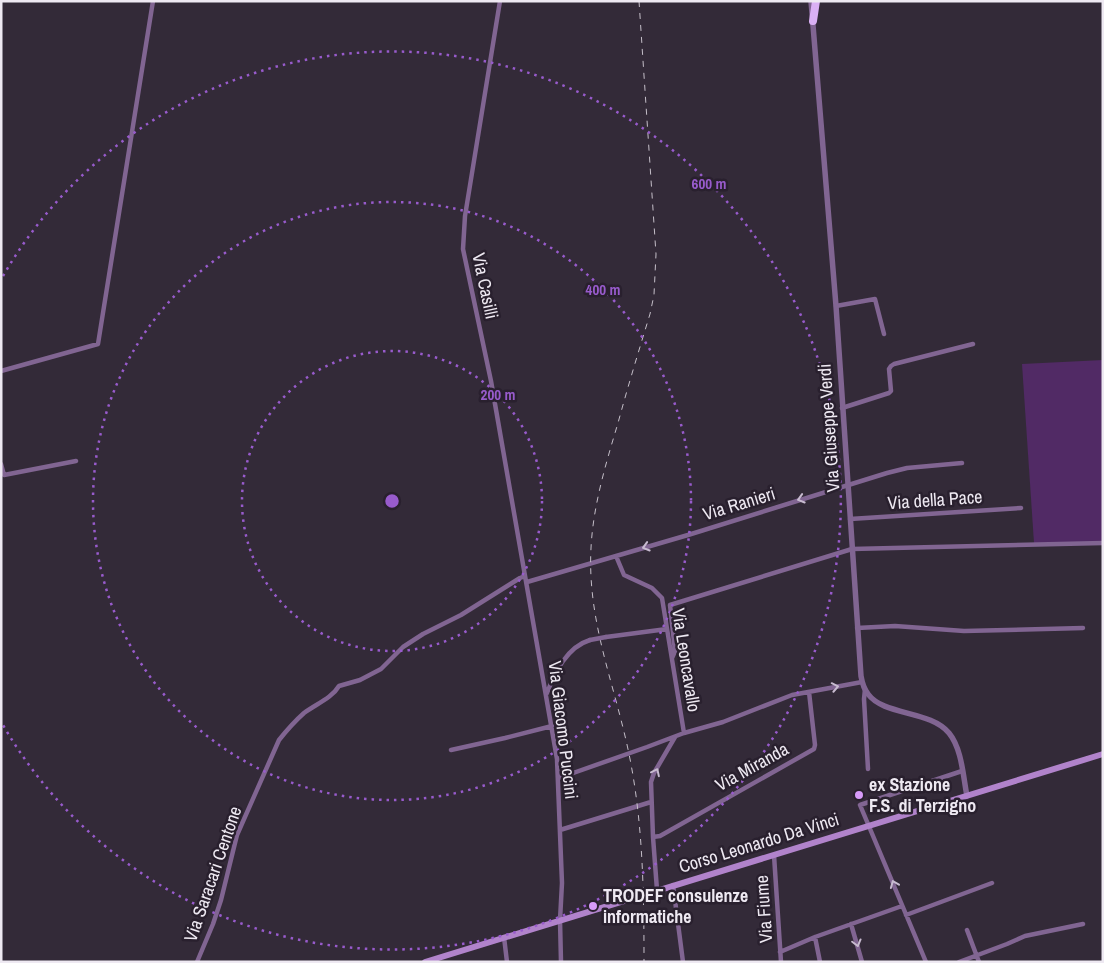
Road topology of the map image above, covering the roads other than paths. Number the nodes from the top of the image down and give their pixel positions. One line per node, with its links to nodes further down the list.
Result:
1 (152, 1): 9 (street)
2 (500, 1): 20 (street, Via Casilli)
3 (811, 1): 5 (street, Via Giuseppe Verdi)
4 (816, 1): 5 (highway)
5 (812, 21): 6 (street, Via Giuseppe Verdi)
6 (836, 306): 7 (street); 10 (street, Via Giuseppe Verdi)
7 (884, 334)
8 (974, 344): 10 (street)
9 (1, 371)
10 (842, 408): 14 (street, Via Giuseppe Verdi)
11 (76, 461): 12 (street)
12 (1, 464)
13 (962, 464): 14 (street, Via Ranieri)
14 (848, 485): 16 (street, Via Giuseppe Verdi); 19 (street, Via Ranieri, one-way to 19)
15 (1021, 508): 16 (street, Via della Pace)
16 (850, 520): 18 (street, Via Giuseppe Verdi)
17 (1103, 543): 18 (street)
18 (852, 549): 22 (street, Via Giuseppe Verdi); 25 (street)
19 (616, 556): 21 (street, Via Ranieri); 24 (street, Via Leoncavallo)
20 (525, 576): 21 (street, Via Giacomo Puccini); 57 (street, Via Saracari Centone)
21 (527, 582): 29 (street, Via Giacomo Puccini)
22 (857, 628): 23 (street); 26 (street, Via Giuseppe Verdi)
23 (1083, 628)
24 (667, 629): 25 (street, Via Leoncavallo); 29 (street, bridge)
25 (672, 658): 31 (street, Via Leoncavallo)
26 (862, 682): 27 (street, Via Giuseppe Verdi); 28 (street, one-way to 26)
27 (865, 689): 35 (street); 36 (street, Via Giuseppe Verdi)
28 (809, 692): 31 (street); 42 (street, Via Miranda)
29 (546, 694): 30 (street, Via Giacomo Puccini)
30 (552, 726): 33 (street); 37 (street, Via Giacomo Puccini)
31 (684, 733): 32 (street)
32 (675, 738): 37 (street); 39 (street, one-way to 32)
33 (451, 750)
34 (1103, 754): 38 (main road, Corso Leonardo Da Vinci)
35 (868, 769)
36 (962, 771): 38 (street, Via Giuseppe Verdi); 40 (street)
37 (559, 778): 41 (street, Via Giacomo Puccini)
38 (968, 796): 40 (main road, Corso Leonardo Da Vinci)
39 (651, 802): 41 (street); 42 (street)
40 (870, 826): 43 (main road, Corso Leonardo Da Vinci); 47 (street, one-way to 40)
41 (560, 830): 49 (street, Via Giacomo Puccini)
42 (653, 837): 46 (street)
43 (774, 855): 45 (main road, Corso Leonardo Da Vinci); 55 (street, Via Fiume)
44 (992, 883): 48 (street)
45 (673, 886): 46 (main road, Corso Leonardo Da Vinci); 61 (street)
46 (657, 890): 49 (main road, Corso Leonardo Da Vinci)
47 (902, 906): 48 (street); 50 (street)
48 (906, 915): 65 (street)
49 (560, 920): 53 (main road, Corso Leonardo Da Vinci); 60 (street, Via Giacomo Puccini)
50 (851, 924): 54 (street); 64 (street, one-way to 64)
51 (1083, 924): 56 (street)
52 (967, 930): 56 (street)
53 (504, 937): 58 (main road, Corso Leonardo Da Vinci); 59 (street)
54 (815, 937): 55 (street); 63 (street)
55 (780, 952): 62 (street, Via Fiume)
56 (976, 955): 66 (street); 67 (street)
57 (197, 962)
58 (425, 962)
59 (507, 962)
60 (561, 962)
61 (683, 962)
62 (781, 962)
63 (820, 962)
64 (862, 962)
65 (926, 962)
66 (959, 962)
67 (979, 962)

